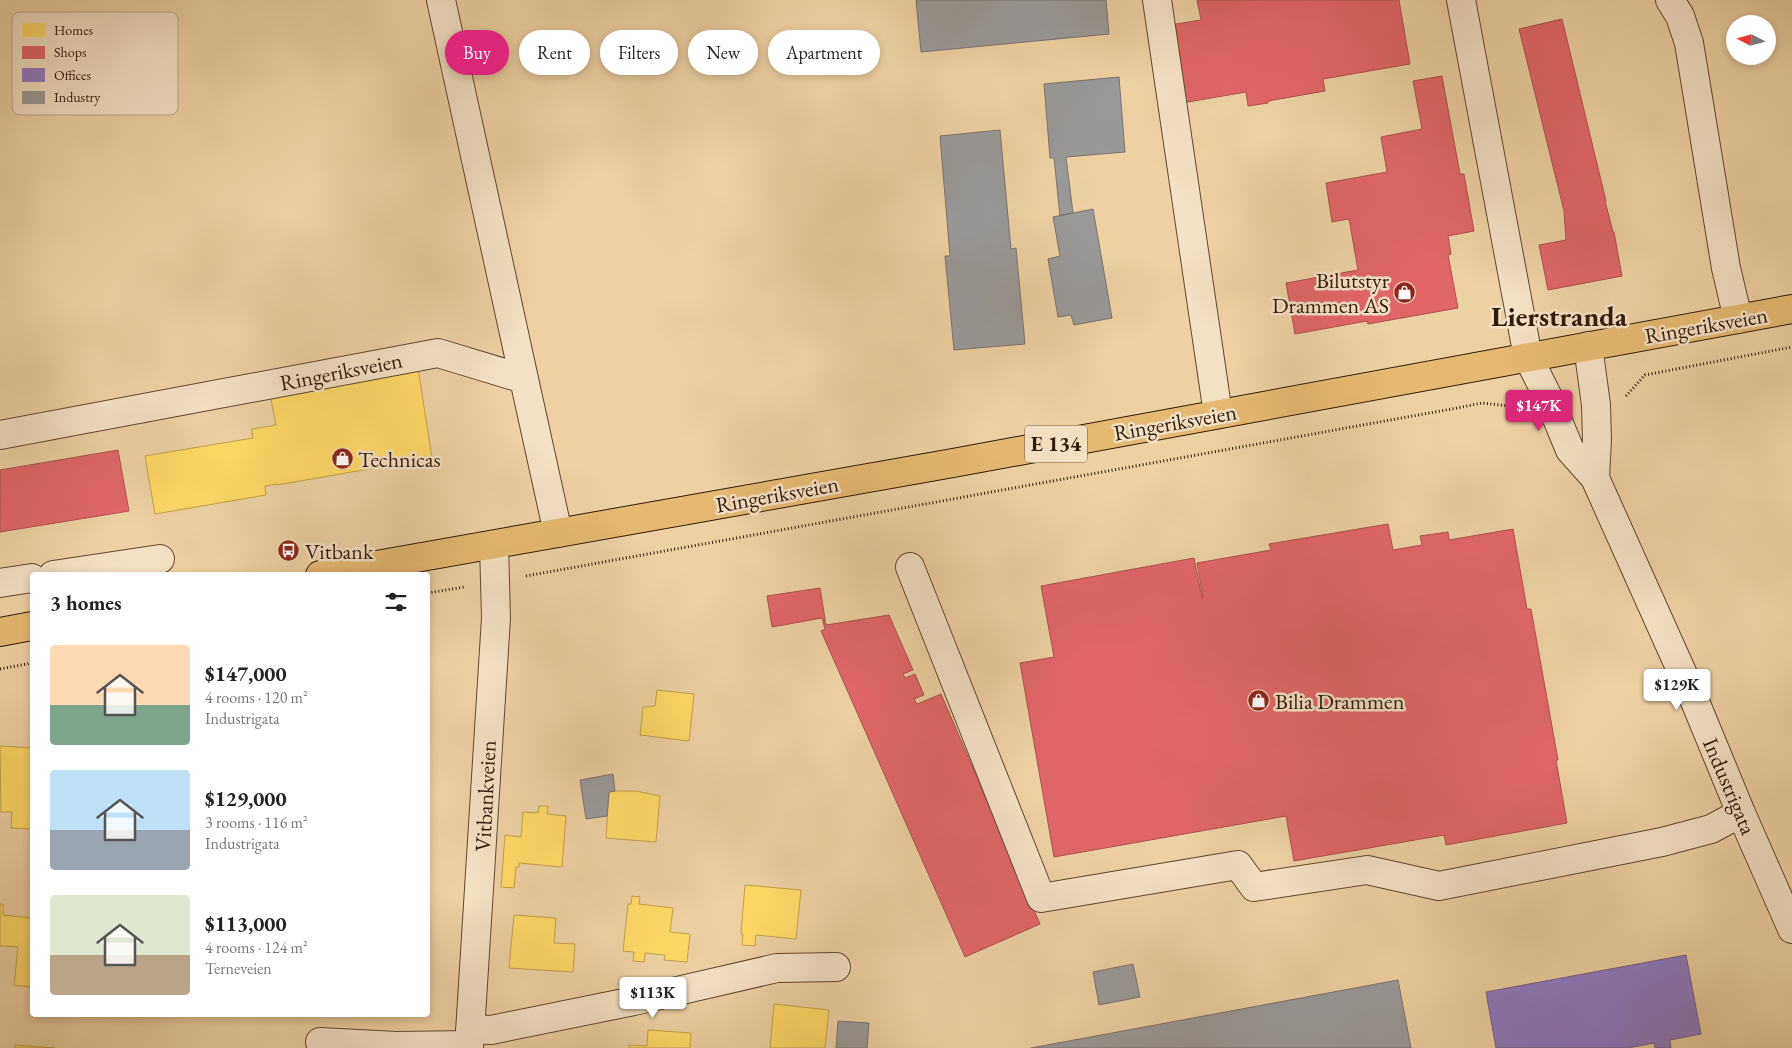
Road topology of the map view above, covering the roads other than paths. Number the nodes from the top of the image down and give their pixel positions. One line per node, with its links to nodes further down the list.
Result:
1 (440, 0): 9 (street)
2 (1157, 0): 10 (street)
3 (1461, 0): 8 (street, Industrigata)
4 (1670, 0): 6 (street)
5 (1792, 309): 6 (highway, Ringeriksveien / E 134)
6 (1738, 319): 7 (highway, Ringeriksveien / E 134)
7 (1588, 346): 8 (highway, Ringeriksveien / E 134); 12 (street, Industrigata)
8 (1528, 357): 10 (highway, Ringeriksveien / E 134); 12 (street, Industrigata)
9 (524, 379): 11 (street, Ringeriksveien); 13 (street)
10 (1218, 414): 13 (highway, Ringeriksveien / E 134)
11 (0, 435)
12 (1595, 478): 23 (street, Industrigata)
13 (558, 533): 14 (highway, Ringeriksveien / E 134)
14 (494, 545): 18 (highway, Ringeriksveien / E 134); 26 (street, Vitbankveien)
15 (160, 559): 17 (street)
16 (910, 567): 23 (street)
17 (73, 572)
18 (337, 572)
19 (30, 578): 20 (street)
20 (0, 583)
21 (30, 626): 22 (highway)
22 (0, 632)
23 (1741, 813): 24 (street, Industrigata)
24 (1792, 929)
25 (836, 967): 26 (street)
26 (469, 1040): 27 (street)
27 (320, 1042)

